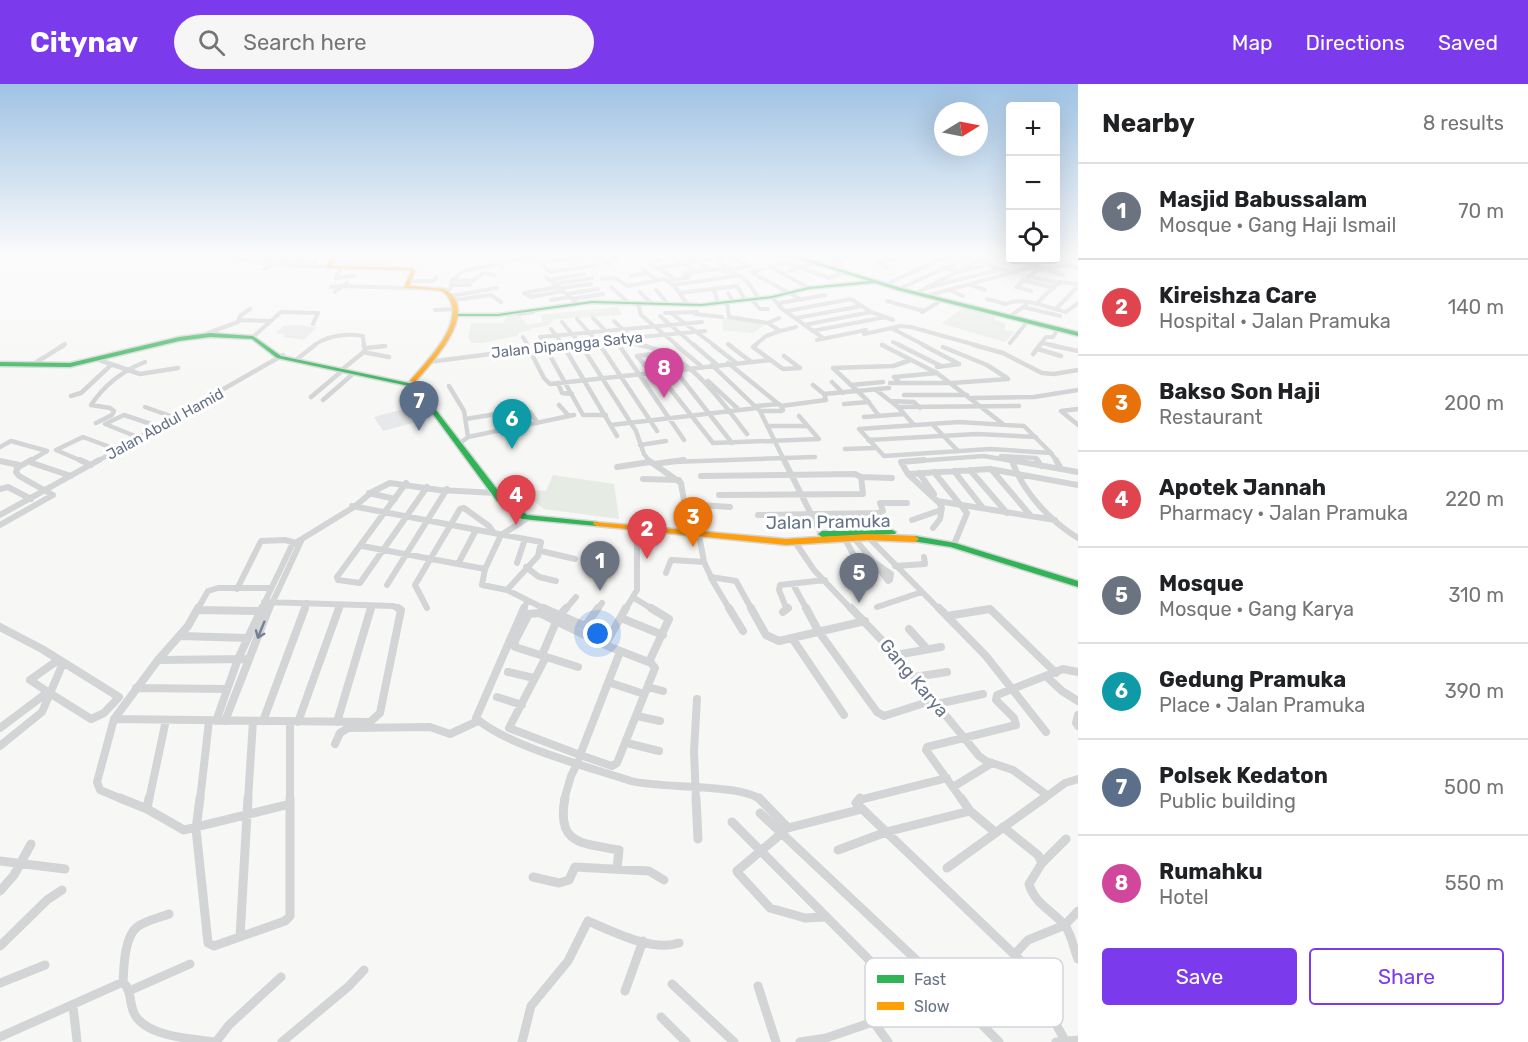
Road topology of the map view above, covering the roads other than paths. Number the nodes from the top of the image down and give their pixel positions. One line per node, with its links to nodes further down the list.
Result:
1 (751, 299): 36 (street)
2 (448, 300): 35 (street)
3 (452, 300): 133 (main road)
4 (455, 300): 45 (main road)
5 (498, 300): 25 (street)
6 (550, 300): 45 (main road)
7 (602, 300): 30 (main road)
8 (625, 300): 30 (street)
9 (648, 300): 28 (street)
10 (661, 300): 40 (street)
11 (684, 300): 29 (street)
12 (727, 300): 13 (main road); 38 (main road); 63 (street)
13 (734, 300)
14 (774, 300): 39 (street)
15 (799, 300): 26 (street)
16 (847, 300): 32 (street)
17 (852, 300): 33 (street)
18 (887, 300): 41 (street)
19 (942, 300): 41 (street); 53 (main road)
20 (990, 300): 21 (street)
21 (1014, 300): 23 (street)
22 (1041, 300): 31 (street)
23 (1022, 301): 31 (street)
24 (1063, 301): 27 (street); 37 (street)
25 (501, 302)
26 (780, 303)
27 (1077, 303): 37 (street)
28 (652, 304): 30 (main road); 40 (main road)
29 (687, 304): 38 (main road); 40 (main road)
30 (631, 305): 70 (street)
31 (1031, 305): 37 (street); 47 (street); 53 (street)
32 (815, 306): 39 (street); 44 (street)
33 (862, 306): 43 (street); 44 (street)
34 (250, 309): 55 (street)
35 (435, 309)
36 (768, 309)
37 (1056, 309)
38 (698, 310): 40 (street); 48 (street); 65 (street)
39 (787, 310): 52 (street)
40 (666, 311): 65 (street); 67 (street)
41 (924, 311): 46 (street)
42 (533, 312): 45 (street)
43 (871, 312): 49 (street); 54 (street)
44 (828, 313): 52 (street); 54 (street)
45 (519, 314)
46 (919, 314)
47 (1060, 316)
48 (722, 317)
49 (886, 317): 57 (street); 66 (street)
50 (594, 318): 79 (street)
51 (779, 318): 63 (street)
52 (796, 318): 68 (street)
53 (1012, 318): 61 (main road)
54 (838, 319): 66 (street); 68 (street)
55 (240, 320): 58 (street); 86 (street)
56 (577, 320): 83 (street)
57 (893, 320)
58 (271, 321): 64 (street); 92 (street)
59 (614, 321): 74 (street)
60 (562, 322): 87 (street)
61 (1027, 322): 77 (main road); 108 (street)
62 (633, 323): 71 (street)
63 (768, 323): 80 (street)
64 (313, 324)
65 (685, 324): 67 (street); 84 (street)
66 (847, 324): 78 (street); 81 (street)
67 (670, 325): 70 (street); 88 (street)
68 (804, 325): 81 (street)
69 (923, 325): 76 (street)
70 (654, 326): 71 (street); 91 (street)
71 (638, 328): 74 (street); 93 (street)
72 (891, 328): 76 (street); 78 (street); 98 (street)
73 (551, 329): 90 (street)
74 (623, 329): 79 (street); 95 (street)
75 (794, 329): 80 (street)
76 (918, 329): 82 (street)
77 (1058, 329): 89 (main road); 105 (street)
78 (859, 330): 96 (street)
79 (606, 331): 83 (street); 99 (street)
80 (780, 331): 129 (street)
81 (812, 331): 96 (street)
82 (924, 331): 98 (street); 150 (street)
83 (590, 332): 87 (street); 100 (street)
84 (696, 332): 85 (street, Jalan Dipangga Satya); 88 (street, Jalan Dipangga Satya); 101 (street)
85 (705, 332)
86 (208, 333): 92 (main road, Jalan Pramuka); 135 (main road, Jalan Pramuka)
87 (574, 334): 90 (street); 102 (street)
88 (680, 334): 91 (street, Jalan Dipangga Satya); 104 (street)
89 (1078, 334)
90 (556, 335): 109 (street); 111 (street)
91 (665, 335): 93 (street, Jalan Dipangga Satya); 141 (street)
92 (254, 336): 121 (main road, Jalan Pramuka)
93 (648, 336): 95 (street, Jalan Dipangga Satya); 118 (street)
94 (524, 337): 113 (street)
95 (632, 338): 99 (street, Jalan Dipangga Satya); 103 (street)
96 (822, 338): 97 (street)
97 (817, 339)
98 (912, 340): 119 (street)
99 (615, 341): 100 (street, Jalan Dipangga Satya); 103 (street); 154 (street)
100 (598, 342): 102 (street, Jalan Dipangga Satya); 155 (street)
101 (709, 342): 104 (street); 137 (street)
102 (581, 343): 109 (street, Jalan Dipangga Satya); 156 (street)
103 (635, 343): 118 (street)
104 (692, 343): 140 (street)
105 (1042, 343): 114 (street); 117 (street)
106 (65, 344): 135 (street)
107 (728, 344): 131 (street)
108 (1010, 344)
109 (563, 345): 111 (street, Jalan Dipangga Satya); 160 (street)
110 (385, 346): 115 (street)
111 (547, 346): 113 (street, Jalan Dipangga Satya); 159 (street)
112 (943, 347): 116 (street)
113 (530, 348): 133 (street, Jalan Dipangga Satya); 163 (street)
114 (1038, 349): 120 (street); 123 (street)
115 (364, 350): 124 (street); 126 (street); 147 (street)
116 (951, 350): 119 (street); 165 (street)
117 (1078, 351)
118 (663, 352): 127 (street); 138 (street)
119 (938, 354): 125 (street); 142 (street)
120 (1034, 354)
121 (281, 356): 126 (main road, Jalan Pramuka); 128 (main road, Jalan Pramuka); 145 (main road, Jalan Pramuka); 205 (street, Jalan Abdul Hamid)
122 (784, 356): 129 (street)
123 (1060, 356)
124 (389, 357)
125 (924, 357): 130 (street); 130 (street); 142 (street)
126 (297, 359): 145 (main road, Jalan Pramuka)
127 (680, 359): 138 (street); 149 (street)
128 (99, 360): 134 (main road, Jalan Pramuka); 139 (street)
129 (770, 360): 131 (street)
130 (912, 360): 143 (street); 167 (street)
131 (751, 361): 137 (street)
132 (145, 362): 146 (street)
133 (428, 362): 158 (main road)
134 (0, 363): 135 (main road, Jalan Pramuka)
135 (35, 363)
136 (728, 363): 137 (street); 140 (street); 186 (street)
137 (735, 363)
138 (644, 364): 152 (street)
139 (111, 365): 146 (street); 177 (street)
140 (714, 365): 141 (street); 190 (street)
141 (701, 366): 149 (street)
142 (941, 366): 143 (street)
143 (927, 367): 153 (street)
144 (178, 368): 146 (street)
145 (331, 368): 147 (main road, Jalan Pramuka)
146 (123, 370): 209 (street)
147 (343, 370): 151 (main road, Jalan Pramuka); 158 (main road, Jalan Pramuka); 178 (street)
148 (675, 370): 149 (street); 152 (street); 198 (street)
149 (694, 370): 157 (street)
150 (1078, 370)
151 (354, 373): 181 (street); 195 (main road, Jalan Pramuka)
152 (654, 373): 154 (street); 201 (street)
153 (937, 373): 164 (street); 165 (street)
154 (638, 374): 155 (street); 207 (street)
155 (621, 376): 156 (street); 208 (street)
156 (602, 378): 160 (street); 211 (street)
157 (703, 379): 193 (street); 196 (street)
158 (413, 381): 195 (main road, Jalan Pramuka)
159 (566, 381): 160 (street); 163 (street); 174 (street)
160 (583, 381): 200 (street)
161 (832, 382): 173 (street)
162 (883, 382): 167 (street)
163 (558, 383): 174 (street)
164 (900, 383): 165 (street); 169 (street)
165 (952, 383): 179 (street)
166 (813, 385): 175 (street)
167 (851, 385): 172 (street)
168 (449, 386): 206 (street)
169 (875, 390): 172 (street); 182 (street)
170 (1078, 390): 171 (street)
171 (1068, 391): 179 (street); 180 (street)
172 (859, 392): 173 (street); 183 (street)
173 (843, 393): 175 (street)
174 (572, 394): 200 (street)
175 (824, 394): 186 (street)
176 (904, 395): 179 (street)
177 (71, 396)
178 (311, 397)
179 (970, 397): 192 (street)
180 (1078, 398)
181 (323, 400)
182 (889, 401): 189 (street); 191 (street)
183 (869, 402): 184 (street); 203 (street)
184 (844, 404)
185 (559, 405): 210 (street)
186 (780, 405): 190 (street)
187 (1019, 406): 192 (street)
188 (146, 407): 205 (street)
189 (898, 407): 191 (street); 199 (street)
190 (758, 408): 193 (street); 217 (street)
191 (920, 408): 192 (street)
192 (984, 408): 213 (street)
193 (738, 409): 196 (street)
194 (1078, 409): 216 (street)
195 (438, 411): 229 (main road, Jalan Pramuka)
196 (728, 411): 198 (street); 222 (street)
197 (530, 412): 210 (street)
198 (710, 413): 201 (street); 232 (street)
199 (904, 414): 203 (street); 215 (street)
200 (606, 416): 214 (street)
201 (690, 416): 207 (street); 232 (street)
202 (799, 416): 218 (street)
203 (879, 416): 204 (street)
204 (864, 417)
205 (176, 418): 219 (street, Jalan Abdul Hamid)
206 (466, 418): 220 (street); 229 (street)
207 (670, 419): 208 (street); 227 (street)
208 (651, 421): 211 (street); 221 (street)
209 (96, 423)
210 (538, 423): 220 (street)
211 (630, 423): 214 (street); 233 (street)
212 (932, 424): 213 (street); 215 (street); 224 (street)
213 (1003, 424): 225 (street)
214 (611, 425): 223 (street)
215 (914, 425): 228 (street)
216 (1078, 425)
217 (767, 426): 218 (street); 231 (street)
218 (807, 426): 231 (street)
219 (160, 427): 226 (street, Jalan Abdul Hamid); 226 (street)
220 (513, 428): 229 (street)
221 (657, 431)
222 (747, 434)
223 (617, 436)
224 (944, 436): 225 (street); 228 (street); 238 (street)
225 (1036, 437): 240 (street)
226 (140, 438): 237 (street, Jalan Abdul Hamid)
227 (684, 440)
228 (868, 440): 235 (street)
229 (463, 441): 275 (main road, Jalan Pramuka); 306 (main road, Jalan Pramuka)
230 (666, 441): 233 (street)
231 (774, 442): 232 (street); 243 (street)
232 (732, 443)
233 (640, 445): 248 (street)
234 (0, 447): 252 (street)
235 (875, 448): 236 (street); 238 (street)
236 (845, 449)
237 (118, 450): 249 (street, Jalan Abdul Hamid); 249 (street)
238 (958, 450): 239 (street)
239 (982, 450): 240 (street); 242 (street)
240 (1051, 453): 255 (street)
241 (815, 457): 243 (street)
242 (990, 457): 244 (street); 246 (street); 250 (street)
243 (783, 458): 248 (street); 262 (street)
244 (940, 459): 256 (street); 261 (street)
245 (0, 461): 252 (street)
246 (1012, 461): 250 (street); 260 (street)
247 (32, 463): 263 (street)
248 (652, 463): 251 (street); 268 (street)
249 (91, 465): 263 (street, Jalan Abdul Hamid)
250 (1041, 466): 255 (street)
251 (617, 467)
252 (17, 468): 274 (street)
253 (990, 469): 254 (street); 260 (street); 294 (street)
254 (970, 470): 256 (street); 290 (street)
255 (1061, 470): 258 (street)
256 (953, 471): 257 (street); 287 (street)
257 (934, 472): 259 (street); 284 (street)
258 (1078, 472)
259 (919, 473): 261 (street); 281 (street)
260 (1014, 473): 270 (street); 298 (street)
261 (908, 474): 281 (street)
262 (791, 475): 264 (street); 265 (street); 277 (street)
263 (71, 476): 274 (street, Jalan Abdul Hamid)
264 (701, 476)
265 (861, 477): 266 (street); 277 (street)
266 (892, 478)
267 (644, 479): 268 (street)
268 (680, 480): 283 (street)
269 (406, 484): 271 (street); 276 (street); 280 (street)
270 (1078, 485)
271 (426, 487): 273 (street); 295 (street)
272 (0, 489): 279 (street)
273 (447, 489): 275 (street); 299 (street)
274 (45, 491): 279 (street, Jalan Abdul Hamid); 300 (street)
275 (495, 492): 296 (main road, Jalan Pramuka)
276 (368, 493): 280 (street); 285 (street)
277 (801, 494): 278 (street); 292 (street)
278 (719, 495)
279 (30, 499): 289 (street, Jalan Abdul Hamid)
280 (395, 499): 291 (street)
281 (936, 499): 284 (street); 288 (street)
282 (907, 503): 292 (street)
283 (686, 504): 286 (street); 305 (street)
284 (960, 504): 287 (street); 318 (street)
285 (351, 507): 291 (street); 316 (street)
286 (730, 507)
287 (983, 508): 290 (street)
288 (941, 510): 297 (street); 302 (street)
289 (1, 513)
290 (1007, 513): 294 (street)
291 (384, 514): 295 (street); 319 (street)
292 (810, 514): 293 (street); 311 (street)
293 (758, 515)
294 (1031, 516): 298 (street)
295 (407, 518): 299 (street); 320 (street)
296 (528, 518): 303 (main road, Jalan Pramuka); 309 (street)
297 (912, 520)
298 (1055, 520): 314 (street)
299 (428, 521): 301 (street); 322 (street)
300 (0, 525)
301 (451, 525): 304 (street); 307 (street); 325 (street)
302 (933, 528)
303 (637, 529): 306 (main road, Jalan Pramuka); 347 (street)
304 (476, 530): 307 (street); 330 (street)
305 (689, 530): 306 (main road, Jalan Pramuka); 308 (main road, Jalan Pramuka)
306 (675, 531): 310 (main road, Jalan Pramuka)
307 (494, 533): 309 (street)
308 (716, 534): 310 (main road, Jalan Pramuka); 311 (main road, Jalan Pramuka); 317 (main road, Jalan Pramuka)
309 (501, 535): 315 (street); 334 (street)
310 (699, 535): 327 (street)
311 (816, 537): 313 (main road, Jalan Pramuka); 317 (main road, Jalan Pramuka); 318 (main road, Jalan Pramuka)
312 (868, 537): 313 (main road, Jalan Pramuka); 323 (main road, Jalan Pramuka); 332 (street)
313 (850, 538): 328 (street); 331 (street)
314 (1078, 538)
315 (525, 539): 321 (street); 329 (street)
316 (299, 542): 342 (street); 343 (street); 348 (street)
317 (795, 542): 337 (street, Gang Karya)
318 (955, 542): 323 (main road, Jalan Pramuka)
319 (362, 546): 320 (street); 320 (street)
320 (384, 549): 322 (street)
321 (541, 551): 326 (street); 333 (street)
322 (407, 554): 325 (street); 341 (street)
323 (993, 556): 339 (main road, Jalan Pramuka)
324 (924, 557): 332 (street)
325 (431, 558): 330 (street); 355 (street)
326 (575, 559)
327 (704, 562): 335 (street); 336 (street)
328 (874, 562)
329 (518, 563)
330 (458, 564): 334 (street)
331 (859, 565)
332 (895, 566): 345 (street)
333 (526, 567): 338 (street); 344 (street)
334 (485, 569): 344 (street)
335 (666, 573)
336 (711, 577): 365 (street); 370 (street)
337 (825, 580): 340 (street); 362 (street, Gang Karya)
338 (556, 581)
339 (1078, 582)
340 (793, 584): 358 (street); 366 (street)
341 (387, 585)
342 (270, 588): 343 (street); 348 (street)
343 (237, 589): 356 (street)
344 (507, 590): 349 (street)
345 (922, 592): 354 (street); 359 (street)
346 (576, 597): 361 (street)
347 (634, 598): 360 (street); 367 (street)
348 (268, 602): 350 (street); 357 (street); 378 (street, one-way to 378)
349 (527, 602): 361 (street); 410 (street)
350 (307, 603): 352 (street); 409 (street)
351 (602, 603): 361 (street)
352 (340, 605): 353 (street); 412 (street)
353 (372, 606): 413 (street); 413 (street)
354 (877, 607)
355 (427, 608)
356 (198, 610): 357 (street); 368 (street)
357 (260, 611): 369 (street)
358 (783, 612)
359 (947, 616): 386 (street); 394 (street)
360 (621, 618): 367 (street); 371 (street)
361 (558, 619): 371 (street); 376 (street); 376 (street)
362 (865, 621): 366 (street); 375 (street, Gang Karya)
363 (0, 627): 380 (street)
364 (909, 629): 373 (street)
365 (743, 631)
366 (819, 632): 370 (street); 401 (street)
367 (663, 635): 381 (street)
368 (180, 636): 369 (street); 379 (street)
369 (248, 638): 377 (street)
370 (792, 638): 403 (street)
371 (605, 645): 374 (street)
372 (940, 647): 373 (street)
373 (927, 649): 375 (street)
374 (620, 652): 381 (street); 390 (street)
375 (896, 655): 387 (street, Gang Karya)
376 (544, 656): 382 (street); 389 (street)
377 (238, 659): 378 (street); 379 (street); 392 (street)
378 (249, 659): 407 (street)
379 (158, 660): 391 (street)
380 (61, 661): 396 (street); 396 (street); 396 (street)
381 (649, 662): 393 (street)
382 (578, 667)
383 (508, 672): 389 (street)
384 (946, 672): 387 (street)
385 (1078, 672): 386 (street)
386 (1056, 673): 388 (street)
387 (914, 677): 401 (street, Gang Karya)
388 (1047, 677): 394 (street); 400 (street)
389 (534, 678): 402 (street)
390 (608, 682): 393 (street); 421 (street)
391 (136, 688): 392 (street); 405 (street)
392 (227, 689): 407 (street)
393 (646, 690): 395 (street); 404 (street)
394 (1015, 690): 415 (street); 416 (street)
395 (663, 691)
396 (49, 693): 414 (street); 419 (street)
397 (983, 694): 401 (street)
398 (497, 697): 402 (street)
399 (698, 699): 426 (street)
400 (1078, 701)
401 (935, 702): 416 (street, Gang Karya)
402 (522, 705): 421 (street)
403 (844, 715)
404 (637, 716): 411 (street); 417 (street)
405 (114, 718): 406 (street); 429 (street)
406 (166, 720): 407 (street); 429 (street)
407 (217, 721): 408 (street); 435 (street)
408 (253, 721): 409 (street); 433 (street)
409 (263, 721): 412 (street)
410 (478, 721): 418 (street); 421 (street)
411 (660, 721)
412 (294, 722): 413 (street); 428 (street)
413 (337, 722)
414 (0, 728)
415 (1047, 732)
416 (963, 737): 422 (street, Gang Karya); 423 (street)
417 (627, 743): 420 (street); 421 (street)
418 (335, 744)
419 (0, 746)
420 (659, 751)
421 (579, 758): 426 (street); 449 (street)
422 (992, 763): 425 (street); 427 (street, Gang Karya)
423 (946, 778): 425 (street); 430 (street)
424 (1078, 779): 427 (street)
425 (953, 787): 431 (street)
426 (697, 789): 430 (street); 439 (street)
427 (1047, 795): 436 (street)
428 (290, 804): 433 (street); 458 (street)
429 (147, 809): 435 (street)
430 (862, 809): 437 (street)
431 (970, 811): 436 (street); 437 (street)
432 (760, 813): 438 (street)
433 (247, 814): 435 (street); 458 (street)
434 (732, 822): 443 (street)
435 (196, 829): 458 (street)
436 (999, 829): 445 (street); 447 (street)
437 (886, 832): 442 (street); 462 (street)
438 (782, 833): 443 (street); 464 (street)
439 (698, 839)
440 (1066, 839): 445 (street)
441 (31, 844): 446 (street)
442 (838, 850)
443 (760, 851): 456 (street); 456 (street)
444 (0, 861): 446 (street)
445 (1042, 863): 457 (street)
446 (18, 864): 448 (street); 453 (street)
447 (947, 868)
448 (65, 869)
449 (617, 869): 450 (street); 451 (street)
450 (533, 877)
451 (664, 880)
452 (62, 890): 461 (street)
453 (0, 891)
454 (1078, 911): 457 (street)
455 (169, 914): 473 (street)
456 (826, 917): 463 (street)
457 (1065, 925): 462 (street); 466 (street)
458 (240, 937)
459 (643, 941): 460 (street); 475 (street); 487 (street)
460 (679, 943)
461 (0, 946)
462 (1015, 954): 465 (street)
463 (867, 958)
464 (914, 958)
465 (1018, 958)
466 (1078, 959)
467 (190, 964): 473 (street)
468 (45, 965): 471 (street)
469 (364, 970): 486 (street)
470 (281, 978): 485 (street)
471 (0, 983)
472 (672, 984): 489 (street)
473 (126, 986): 476 (street); 485 (street)
474 (758, 986): 490 (street)
475 (625, 991)
476 (74, 1006): 482 (street); 484 (street)
477 (661, 1017): 488 (street)
478 (865, 1025): 491 (street)
479 (877, 1027): 492 (street)
480 (984, 1027): 493 (street)
481 (1055, 1027): 494 (street)
482 (2, 1038)
483 (1078, 1040): 494 (street)
484 (78, 1041)
485 (216, 1042)
486 (282, 1042)
487 (522, 1042)
488 (686, 1042)
489 (734, 1042)
490 (776, 1042)
491 (801, 1042)
492 (888, 1042)
493 (999, 1042)
494 (1062, 1042)

